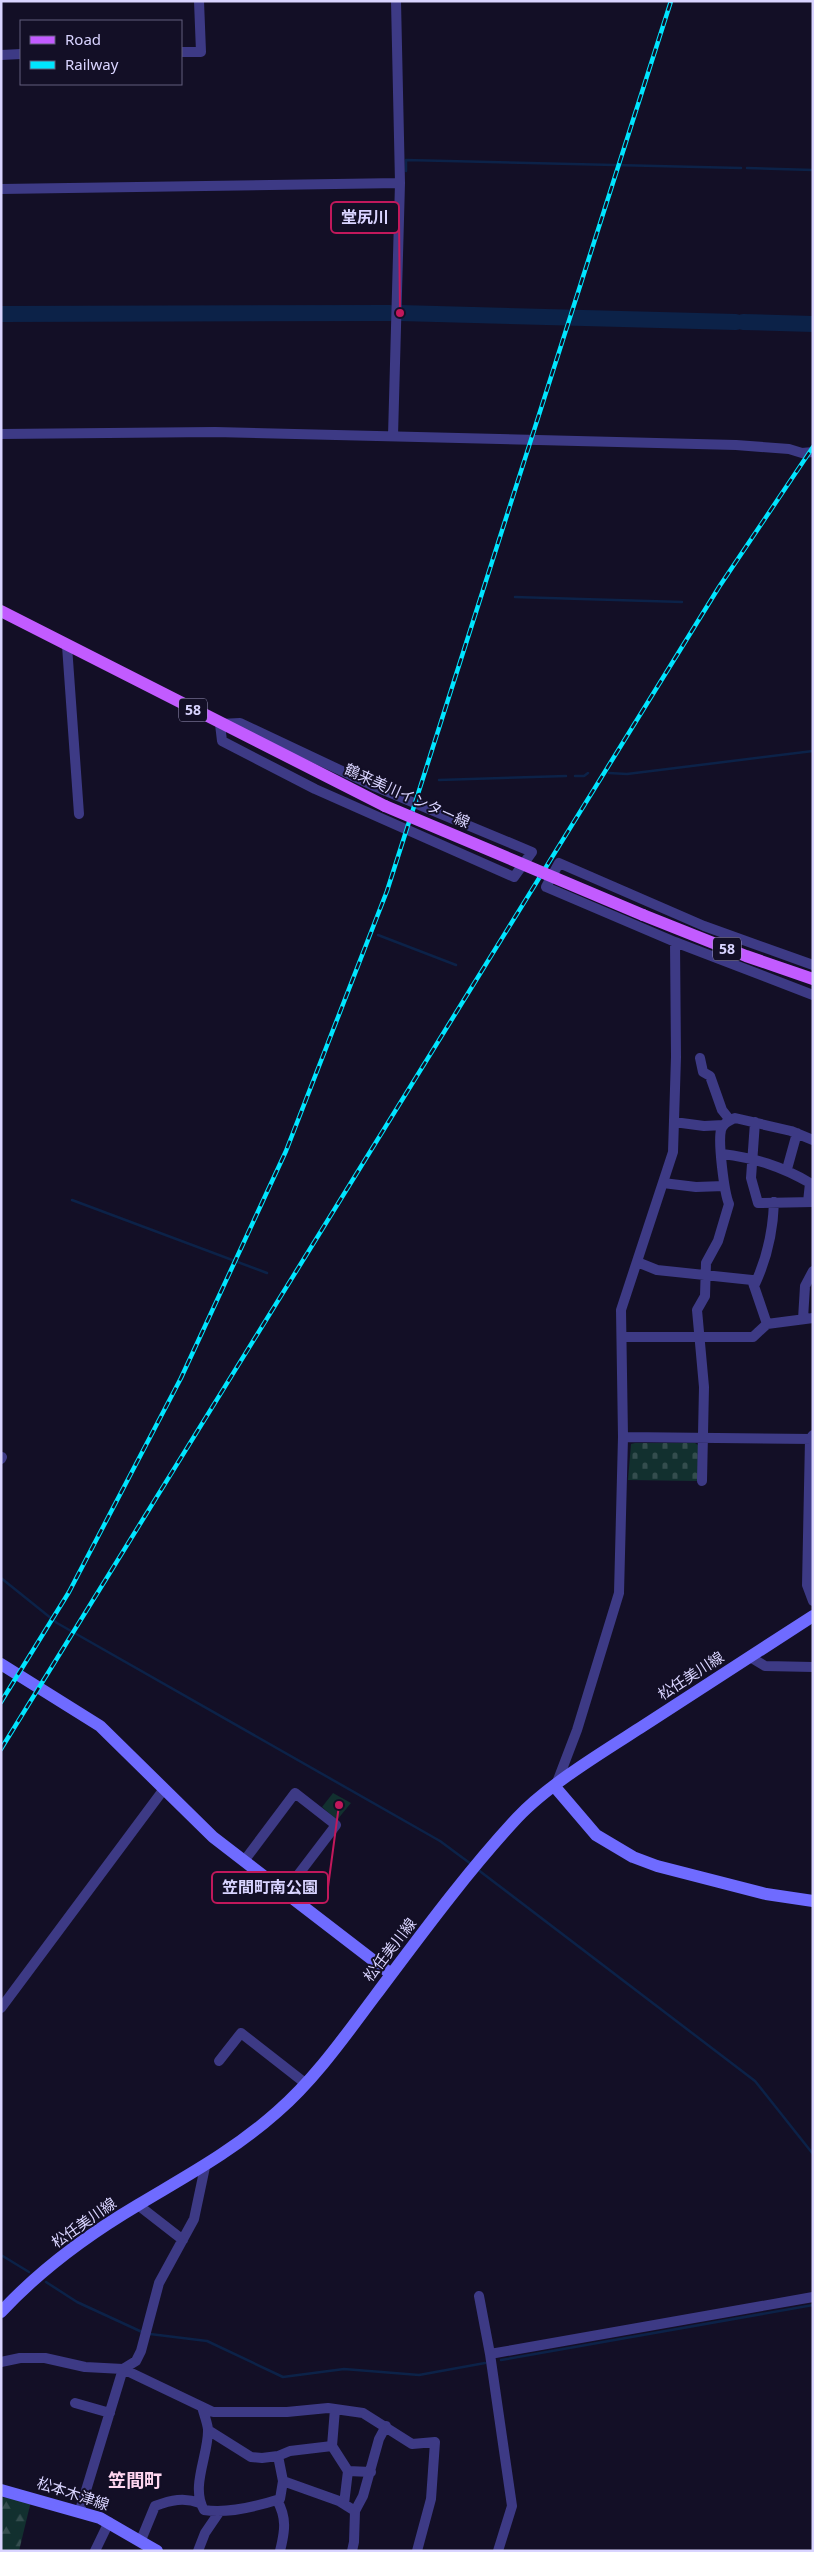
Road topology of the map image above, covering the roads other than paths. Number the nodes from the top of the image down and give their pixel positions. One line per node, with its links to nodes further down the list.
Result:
1 (199, 1): 3 (street)
2 (396, 1): 6 (street)
3 (182, 52)
4 (20, 54): 5 (street)
5 (1, 55)
6 (400, 184): 7 (street); 9 (street)
7 (1, 189)
8 (1, 434): 9 (street)
9 (392, 436): 10 (street)
10 (813, 452)
11 (1, 611): 12 (main road, 鶴来美川インター線 / 58)
12 (67, 646): 13 (main road, 鶴来美川インター線 / 58); 14 (street)
13 (220, 724): 13 (street); 17 (main road, 鶴来美川インター線 / 58, bridge)
14 (79, 814)
15 (675, 942): 16 (street); 18 (street); 20 (street)
16 (813, 965)
17 (813, 979)
18 (813, 995)
19 (700, 1058): 21 (street)
20 (674, 1122): 21 (street); 29 (street)
21 (727, 1122): 22 (street); 25 (street)
22 (755, 1122): 23 (street); 26 (street)
23 (797, 1133): 24 (street); 27 (street)
24 (813, 1140)
25 (722, 1154): 26 (street); 30 (street)
26 (754, 1158): 27 (street); 31 (street)
27 (787, 1169): 28 (street)
28 (811, 1182): 32 (street)
29 (663, 1183): 30 (street); 33 (street)
30 (724, 1186): 35 (street)
31 (774, 1202): 32 (street); 36 (street)
32 (810, 1202)
33 (637, 1262): 35 (street); 39 (street)
34 (813, 1271): 37 (street)
35 (706, 1274): 36 (street); 40 (street)
36 (754, 1286): 38 (street)
37 (808, 1318): 38 (street)
38 (767, 1324): 40 (street)
39 (622, 1337): 40 (street); 41 (street)
40 (698, 1338): 42 (street)
41 (623, 1437): 42 (street); 50 (street)
42 (703, 1438): 43 (street); 44 (street)
43 (812, 1438): 45 (street)
44 (702, 1481)
45 (813, 1601)
46 (813, 1616): 47 (main road, 松任美川線)
47 (750, 1657): 49 (street); 50 (main road, 松任美川線)
48 (1, 1664): 51 (main road)
49 (813, 1667)
50 (556, 1787): 54 (main road); 55 (main road, 松任美川線)
51 (164, 1789): 52 (main road); 56 (street)
52 (244, 1861): 53 (main road); 53 (street)
53 (285, 1892): 55 (main road)
54 (813, 1901)
55 (391, 1974): 58 (main road, 松任美川線)
56 (1, 2008)
57 (219, 2061): 58 (street)
58 (305, 2083): 59 (main road, 松任美川線)
59 (205, 2167): 60 (main road, 松任美川線); 61 (street)
60 (138, 2205): 61 (street); 64 (main road, 松任美川線)
61 (183, 2240): 67 (street)
62 (479, 2296): 65 (street)
63 (813, 2297): 65 (street)
64 (4, 2305)
65 (490, 2354): 94 (street)
66 (1, 2362): 67 (street)
67 (123, 2369): 69 (street); 71 (street)
68 (75, 2403): 71 (street)
69 (202, 2407): 70 (street); 73 (street)
70 (336, 2409): 72 (street); 74 (street)
71 (110, 2413): 83 (street)
72 (386, 2426): 77 (street); 93 (street)
73 (208, 2430): 75 (street); 81 (street)
74 (332, 2446): 75 (street); 76 (street)
75 (278, 2456): 78 (street)
76 (348, 2471): 77 (street); 82 (street)
77 (371, 2472): 85 (street)
78 (284, 2481): 80 (street); 82 (street)
79 (1, 2490): 83 (main road, 松本木津線)
80 (277, 2500): 84 (street); 91 (street)
81 (200, 2503): 84 (street); 87 (street)
82 (344, 2504): 85 (street)
83 (80, 2510): 86 (main road, 松本木津線)
84 (220, 2511): 90 (street)
85 (355, 2511): 92 (street)
86 (109, 2522): 87 (main road, 松本木津線); 88 (street)
87 (141, 2540): 89 (main road, 松本木津線)
88 (95, 2551)
89 (157, 2551)
90 (198, 2551)
91 (280, 2551)
92 (352, 2551)
93 (417, 2551)
94 (498, 2551)

